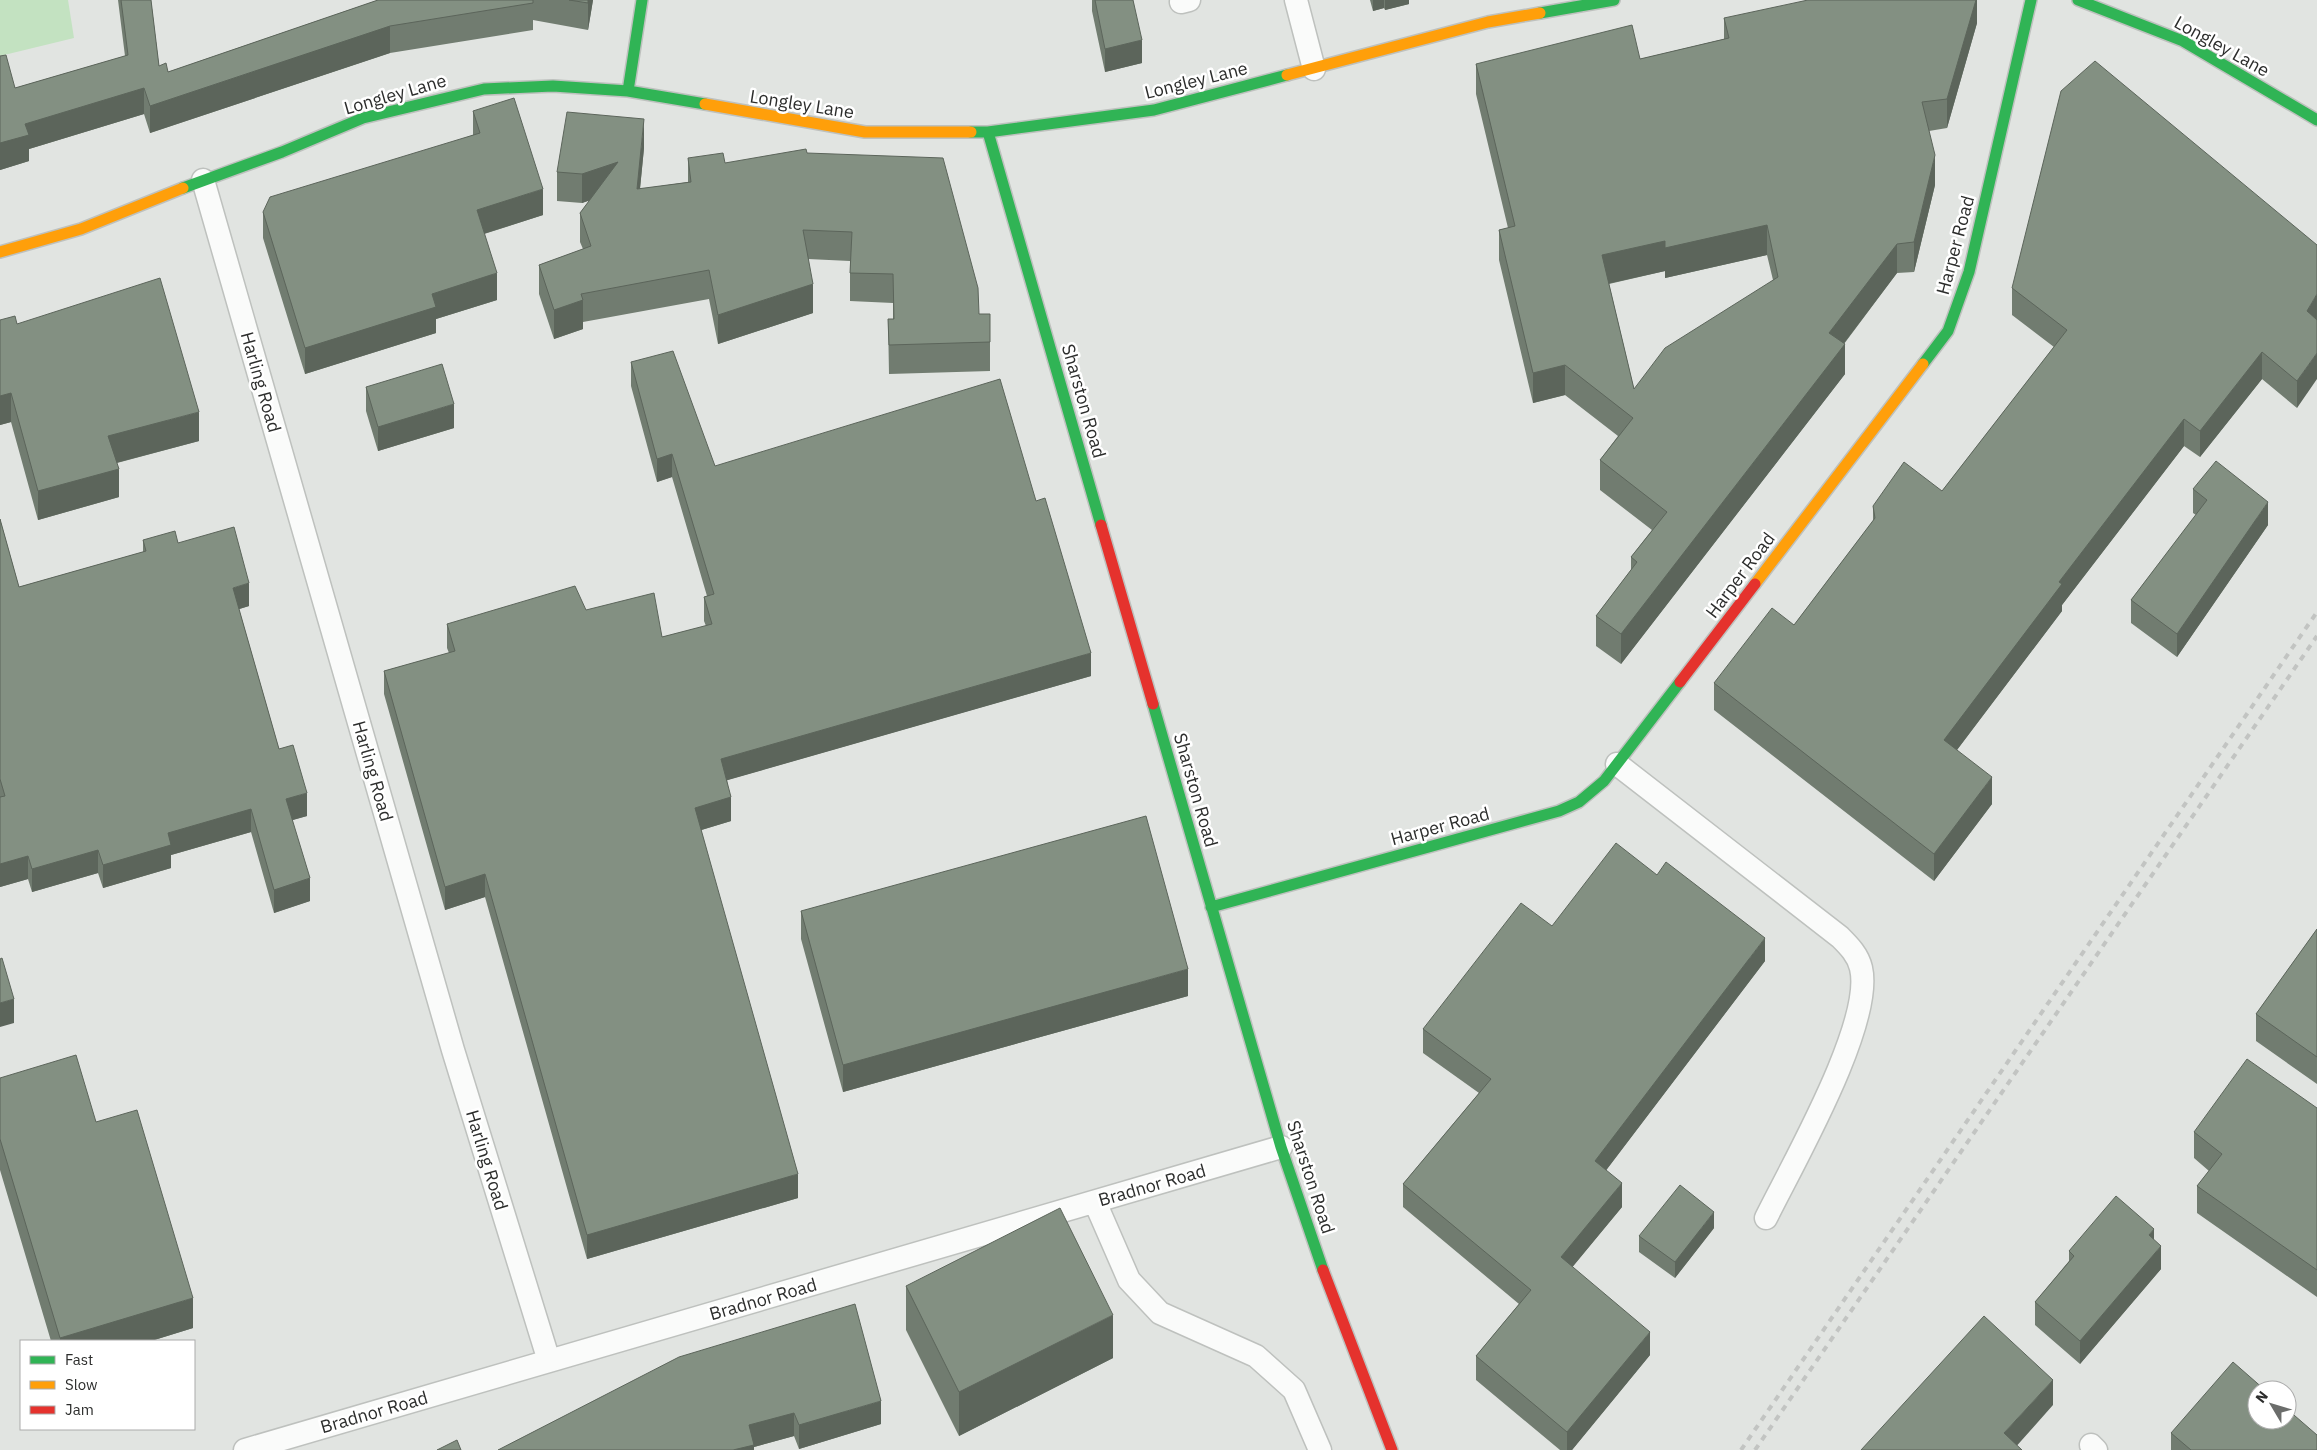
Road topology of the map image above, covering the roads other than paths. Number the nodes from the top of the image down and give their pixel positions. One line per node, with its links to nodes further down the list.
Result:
1 (642, 0): 7 (main road)
2 (1296, 0): 6 (street)
3 (1614, 0): 6 (main road, Longley Lane)
4 (2031, 0): 12 (main road, Harper Road)
5 (2078, 0): 8 (main road, Longley Lane)
6 (1314, 69): 9 (main road, Longley Lane)
7 (628, 91): 9 (main road, Longley Lane); 10 (main road, Longley Lane)
8 (2317, 120)
9 (988, 132): 13 (main road, Sharston Road)
10 (202, 180): 11 (main road, Longley Lane); 17 (street, Harling Road)
11 (0, 252)
12 (1617, 764): 13 (main road, Harper Road); 16 (street)
13 (1212, 907): 14 (main road, Sharston Road)
14 (1281, 1147): 15 (street, Bradnor Road); 21 (main road, Sharston Road)
15 (1095, 1202): 17 (street, Bradnor Road); 20 (street)
16 (1766, 1218)
17 (549, 1361): 18 (street, Bradnor Road)
18 (287, 1444): 19 (street, Bradnor Road)
19 (245, 1450)
20 (1320, 1450)
21 (1392, 1450)

